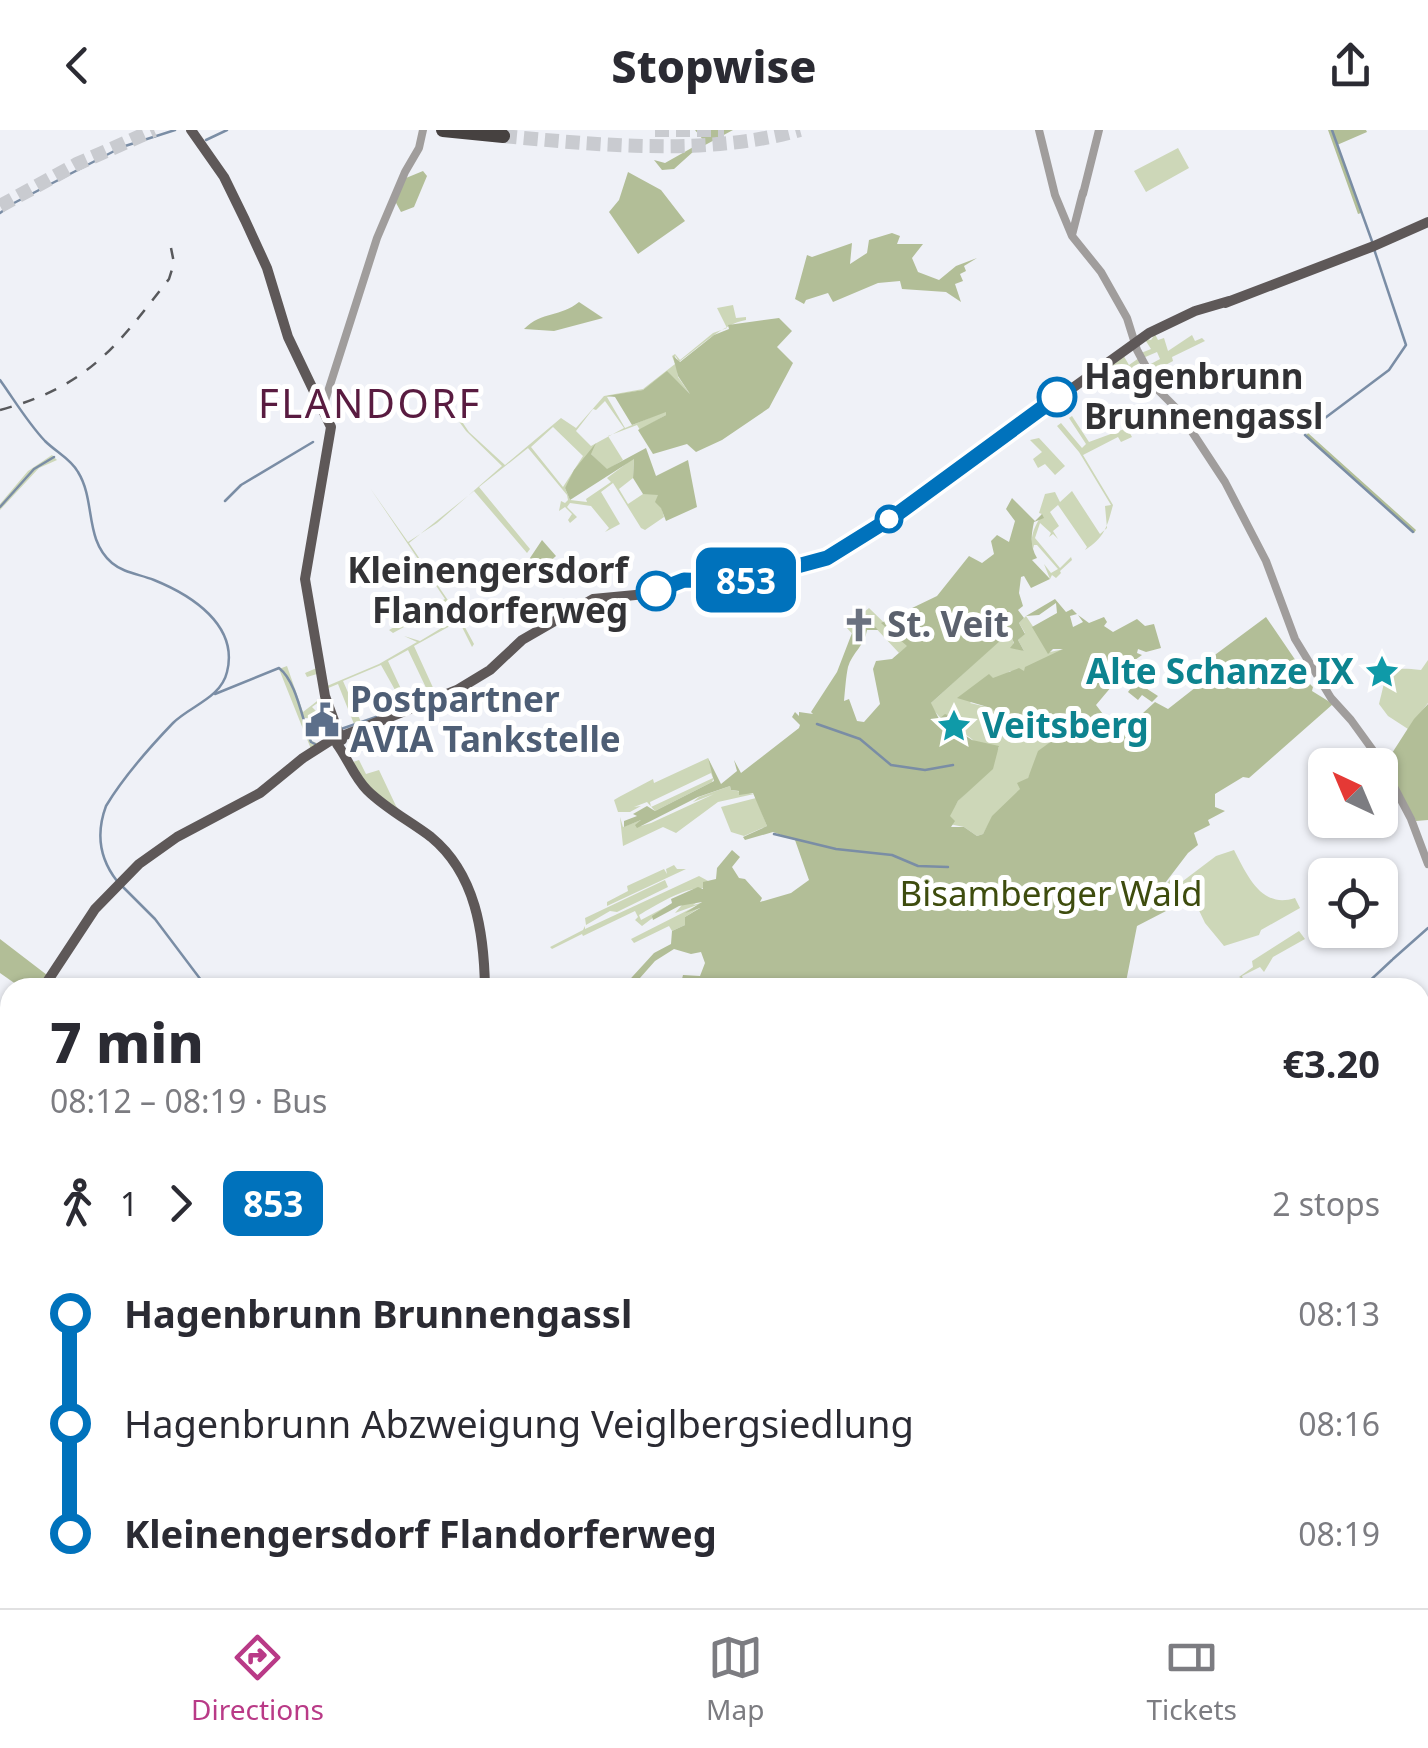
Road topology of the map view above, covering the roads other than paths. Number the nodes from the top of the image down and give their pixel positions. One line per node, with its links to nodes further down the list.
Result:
1 (191, 130): 10 (main road)
2 (443, 130): 6 (highway)
3 (1039, 130): 8 (street)
4 (1099, 130): 8 (street)
5 (422, 132): 10 (street)
6 (503, 136)
7 (1428, 222): 9 (main road)
8 (1072, 226): 9 (street)
9 (1134, 342): 11 (main road); 12 (street)
10 (322, 407): 11 (main road)
11 (336, 740): 13 (main road); 14 (main road)
12 (1428, 864)
13 (50, 978)
14 (485, 978)

